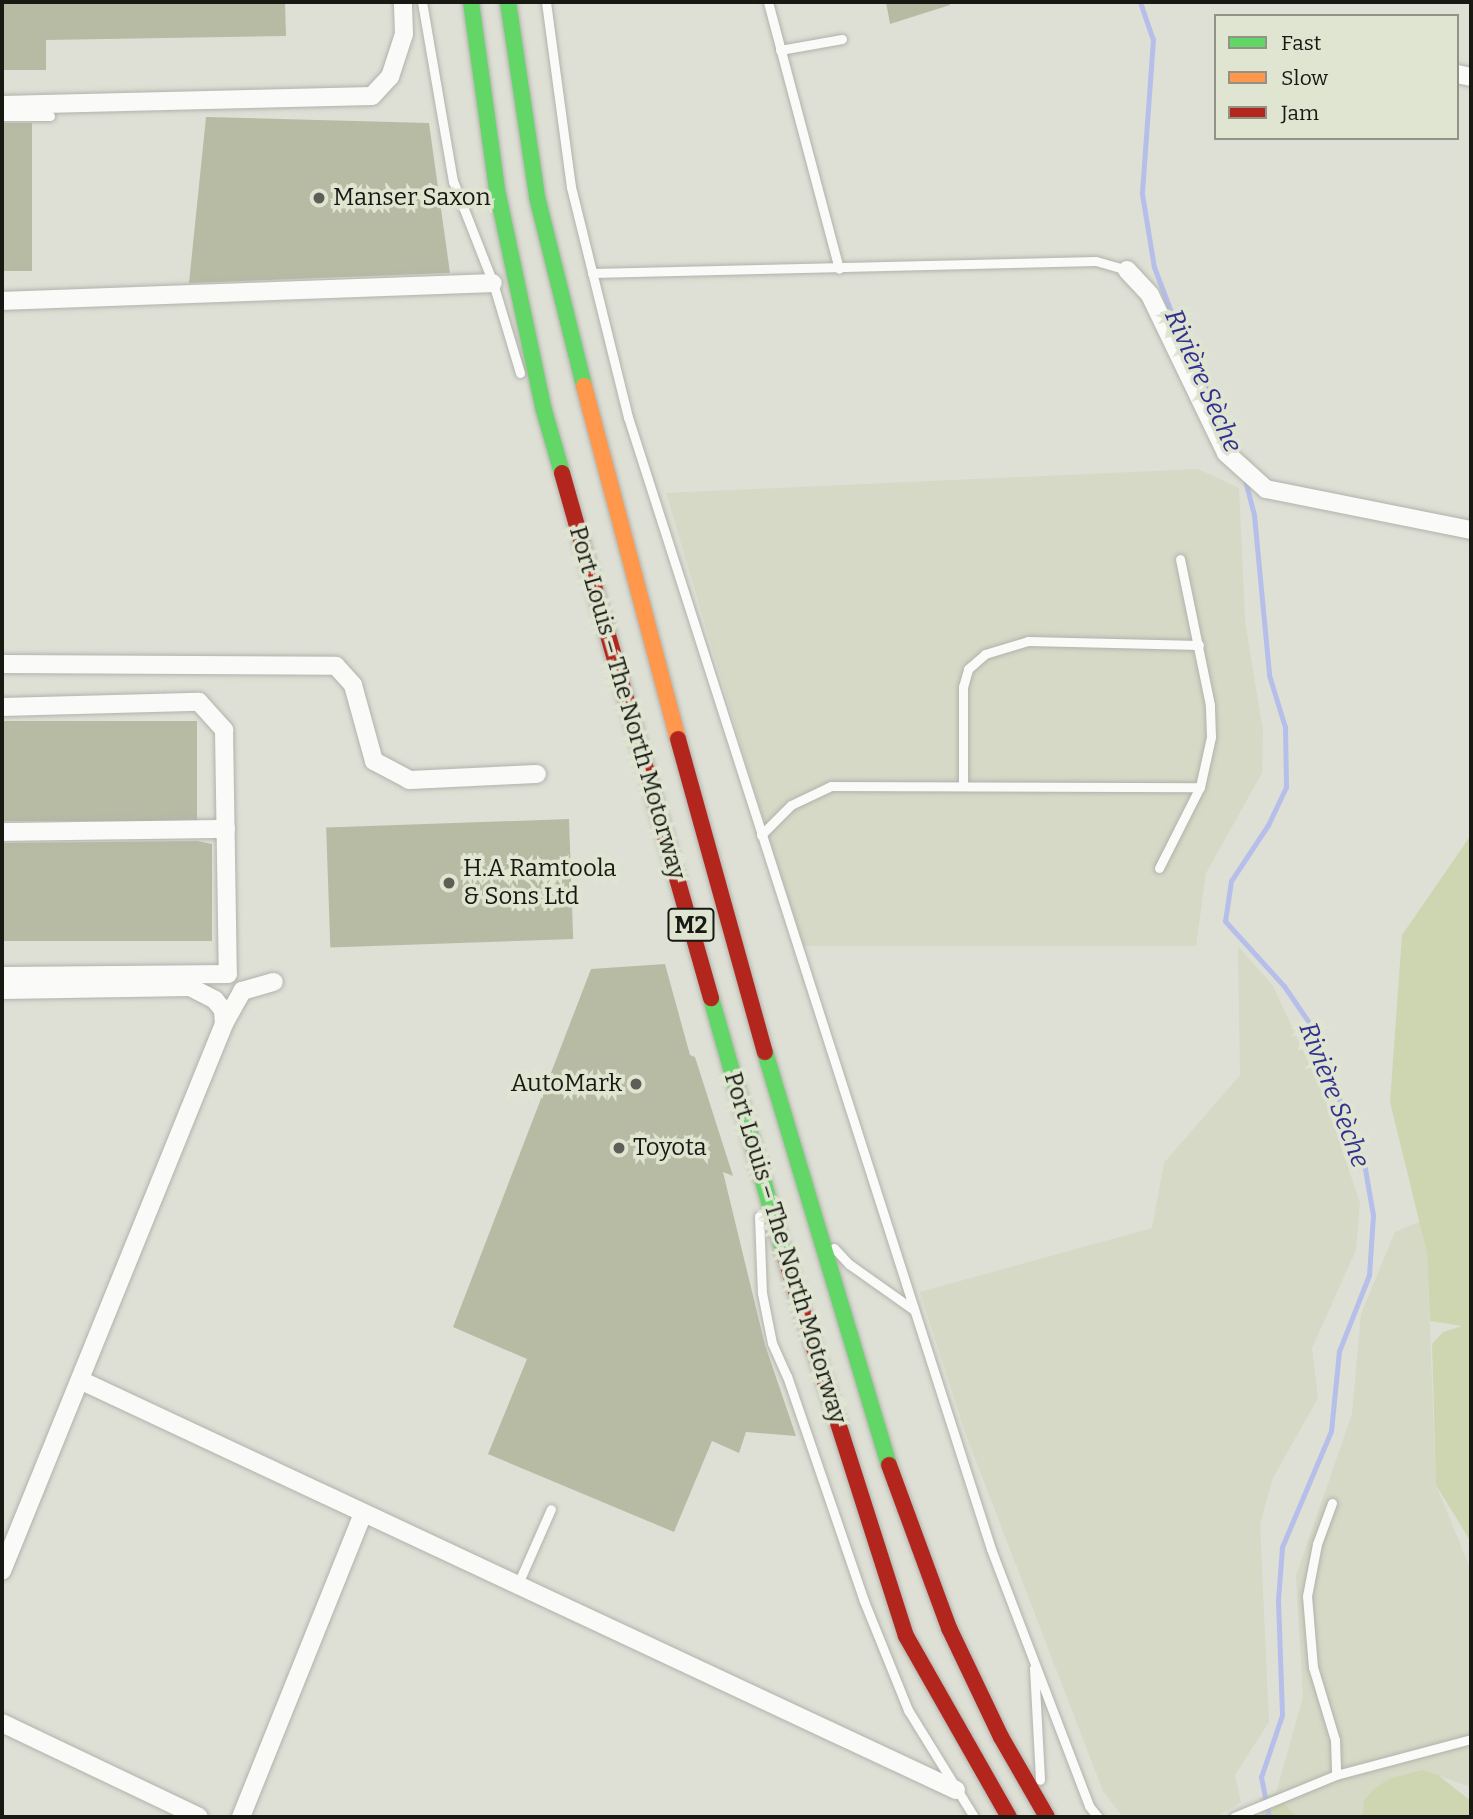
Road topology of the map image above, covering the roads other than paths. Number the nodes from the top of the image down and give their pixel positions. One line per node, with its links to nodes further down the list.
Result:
1 (403, 2): 9 (street)
2 (422, 2): 15 (lane)
3 (471, 2): 20 (highway, Port Louis – The North Motorway / M2)
4 (508, 2): 37 (highway, Port Louis – The North Motorway / M2)
5 (546, 2): 14 (lane)
6 (768, 2): 8 (lane)
7 (842, 39): 8 (lane)
8 (780, 51): 12 (lane)
9 (2, 105)
10 (2, 116): 11 (lane)
11 (50, 116)
12 (839, 270): 13 (lane); 14 (lane)
13 (1127, 270): 19 (street)
14 (592, 273): 30 (lane)
15 (493, 283): 16 (street); 17 (lane)
16 (2, 301)
17 (522, 379)
18 (543, 453): 20 (lane)
19 (1471, 530)
20 (580, 539): 36 (highway, Port Louis – The North Motorway / M2)
21 (1180, 559): 22 (lane)
22 (1199, 645): 26 (lane); 27 (lane)
23 (2, 664): 25 (street)
24 (2, 707): 28 (street)
25 (537, 775)
26 (963, 784): 27 (lane); 30 (lane)
27 (1200, 787): 31 (lane)
28 (226, 829): 29 (street); 32 (street)
29 (2, 832)
30 (761, 835): 38 (lane)
31 (1159, 868)
32 (2, 976)
33 (274, 982): 35 (street)
34 (2, 990): 35 (street)
35 (225, 1024): 39 (street)
36 (757, 1158): 49 (lane); 53 (highway, Port Louis – The North Motorway / M2)
37 (806, 1198): 38 (lane); 54 (highway, Port Louis – The North Motorway / M2)
38 (914, 1310): 45 (lane)
39 (80, 1380): 42 (street); 43 (street)
40 (1332, 1503): 48 (lane)
41 (551, 1508): 44 (lane)
42 (363, 1514): 44 (street); 51 (street)
43 (2, 1571)
44 (517, 1586): 49 (street)
45 (1034, 1663): 54 (lane); 55 (lane)
46 (2, 1723): 50 (street)
47 (1471, 1739): 48 (lane)
48 (1336, 1775): 56 (lane)
49 (956, 1790): 52 (lane)
50 (199, 1817)
51 (241, 1817)
52 (974, 1817)
53 (1009, 1817)
54 (1047, 1817)
55 (1098, 1817)
56 (1234, 1817)

